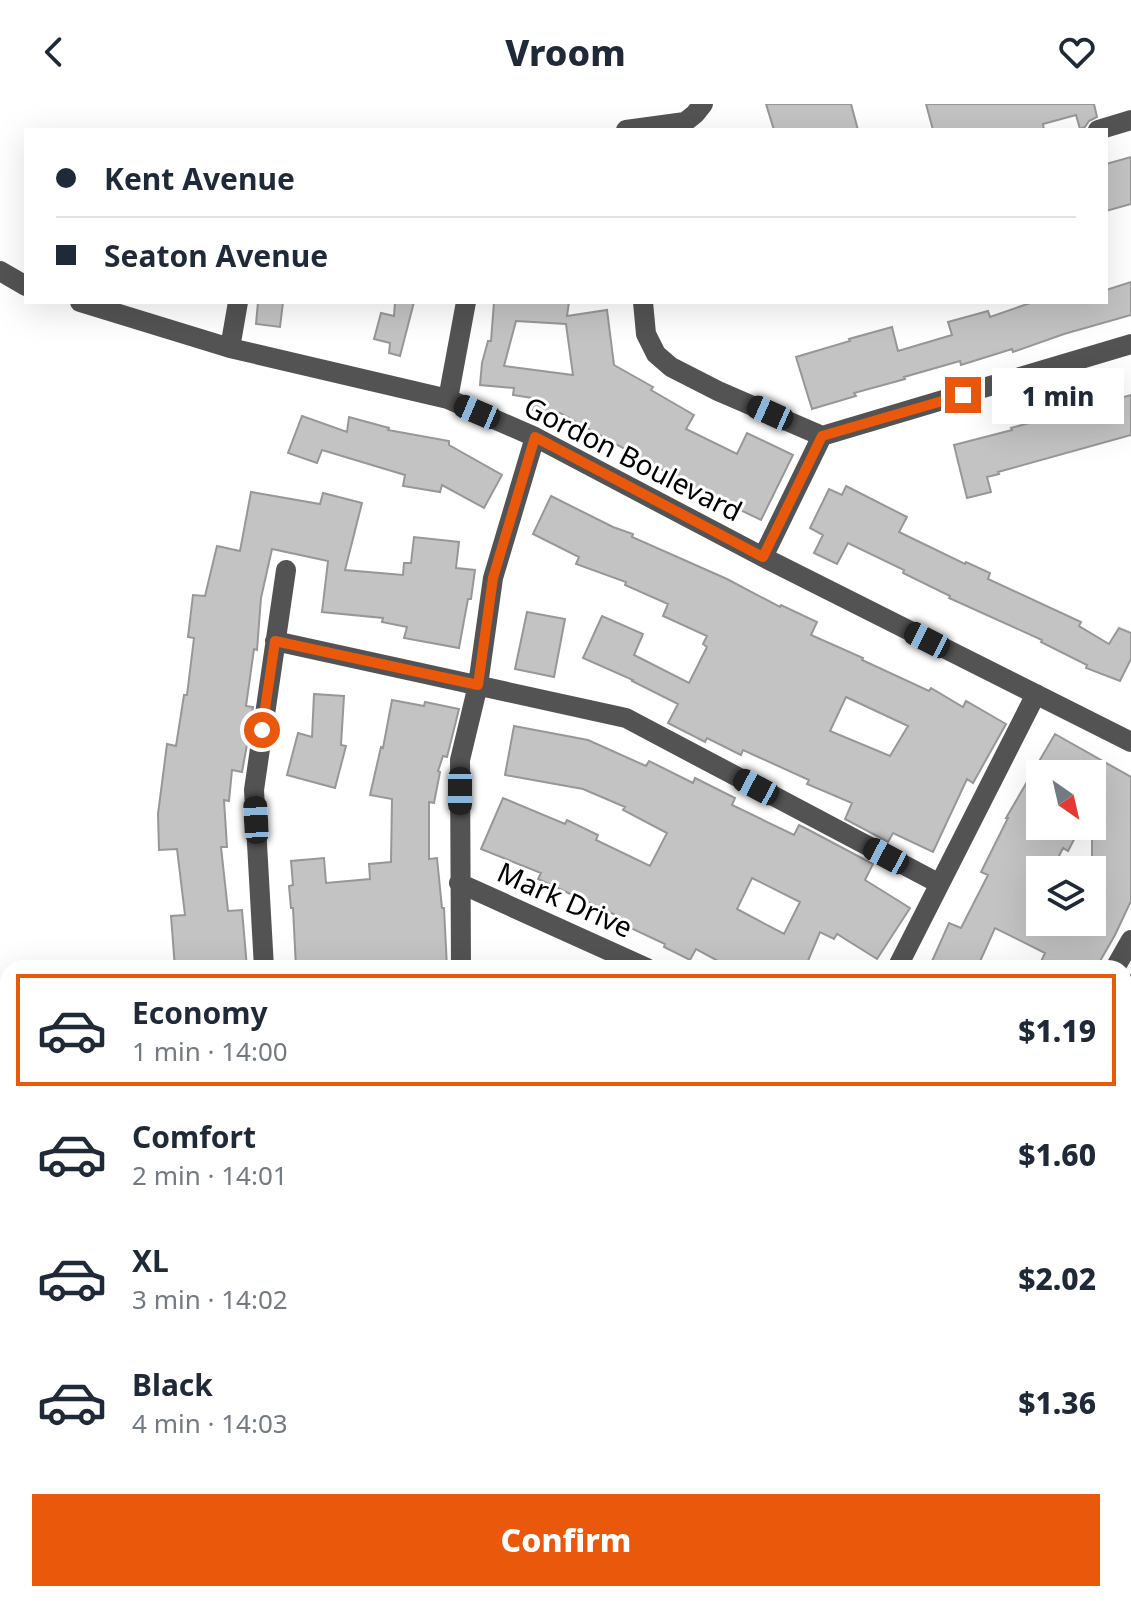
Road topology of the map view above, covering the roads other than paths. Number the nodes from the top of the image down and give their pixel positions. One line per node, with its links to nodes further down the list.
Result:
1 (703, 104): 3 (street)
2 (1131, 120): 4 (street)
3 (641, 128)
4 (1105, 128)
5 (0, 271): 6 (street)
6 (24, 285)
7 (87, 304): 12 (street, Gordon Boulevard)
8 (238, 304): 12 (street)
9 (466, 304): 13 (street)
10 (643, 304): 14 (street)
11 (1131, 344): 14 (street)
12 (230, 348): 13 (street, Gordon Boulevard)
13 (448, 399): 15 (street, Gordon Boulevard)
14 (822, 436): 16 (street)
15 (535, 437): 16 (street, Gordon Boulevard); 19 (street)
16 (763, 557): 20 (street, Gordon Boulevard)
17 (286, 570): 18 (street)
18 (275, 641): 19 (street); 25 (street)
19 (478, 685): 22 (street); 23 (street)
20 (1036, 694): 21 (street, Gordon Boulevard); 23 (street)
21 (1131, 742)
22 (459, 883): 26 (street); 27 (street, Mark Drive)
23 (938, 883): 28 (street)
24 (1131, 940): 29 (street)
25 (264, 960)
26 (461, 960)
27 (630, 960)
28 (901, 960)
29 (1120, 960)

